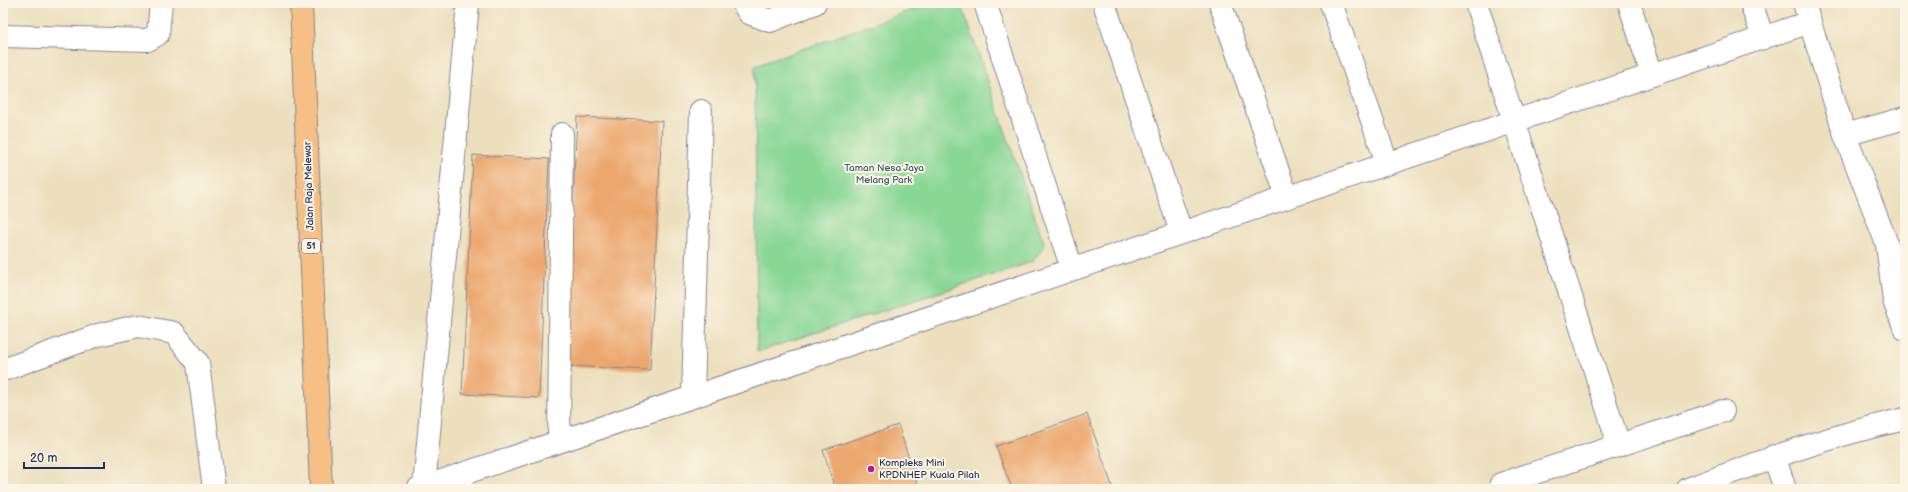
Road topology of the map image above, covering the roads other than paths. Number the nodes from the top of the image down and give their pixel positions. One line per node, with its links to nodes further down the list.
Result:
1 (161, 3): 14 (street)
2 (301, 3): 39 (highway, Jalan Raja Melewar / 51)
3 (468, 3): 37 (street)
4 (743, 3): 5 (street)
5 (815, 3)
6 (985, 3): 27 (street)
7 (1104, 3): 24 (street)
8 (1220, 3): 23 (street)
9 (1331, 3): 22 (street)
10 (1476, 3): 19 (street)
11 (1629, 3): 16 (street)
12 (1751, 3): 15 (street)
13 (1806, 12): 15 (street); 21 (street)
14 (3, 36)
15 (1763, 38): 16 (street)
16 (1652, 74): 19 (street)
17 (701, 111): 30 (street)
18 (1905, 118): 21 (street)
19 (1513, 121): 22 (street); 34 (street)
20 (562, 134): 33 (street)
21 (1845, 135): 25 (street)
22 (1387, 163): 23 (street)
23 (1288, 197): 24 (street)
24 (1181, 232): 27 (street)
25 (1887, 244): 26 (street); 28 (street)
26 (1905, 257)
27 (1072, 269): 30 (street)
28 (1905, 329)
29 (3, 370): 38 (street)
30 (693, 396): 33 (street)
31 (1724, 411): 34 (street)
32 (1905, 419): 35 (street)
33 (559, 441): 37 (street)
34 (1619, 445): 36 (street)
35 (1774, 456): 40 (street); 41 (street)
36 (1501, 484)
37 (421, 488)
38 (214, 489)
39 (320, 489)
40 (1688, 489)
41 (1785, 489)

